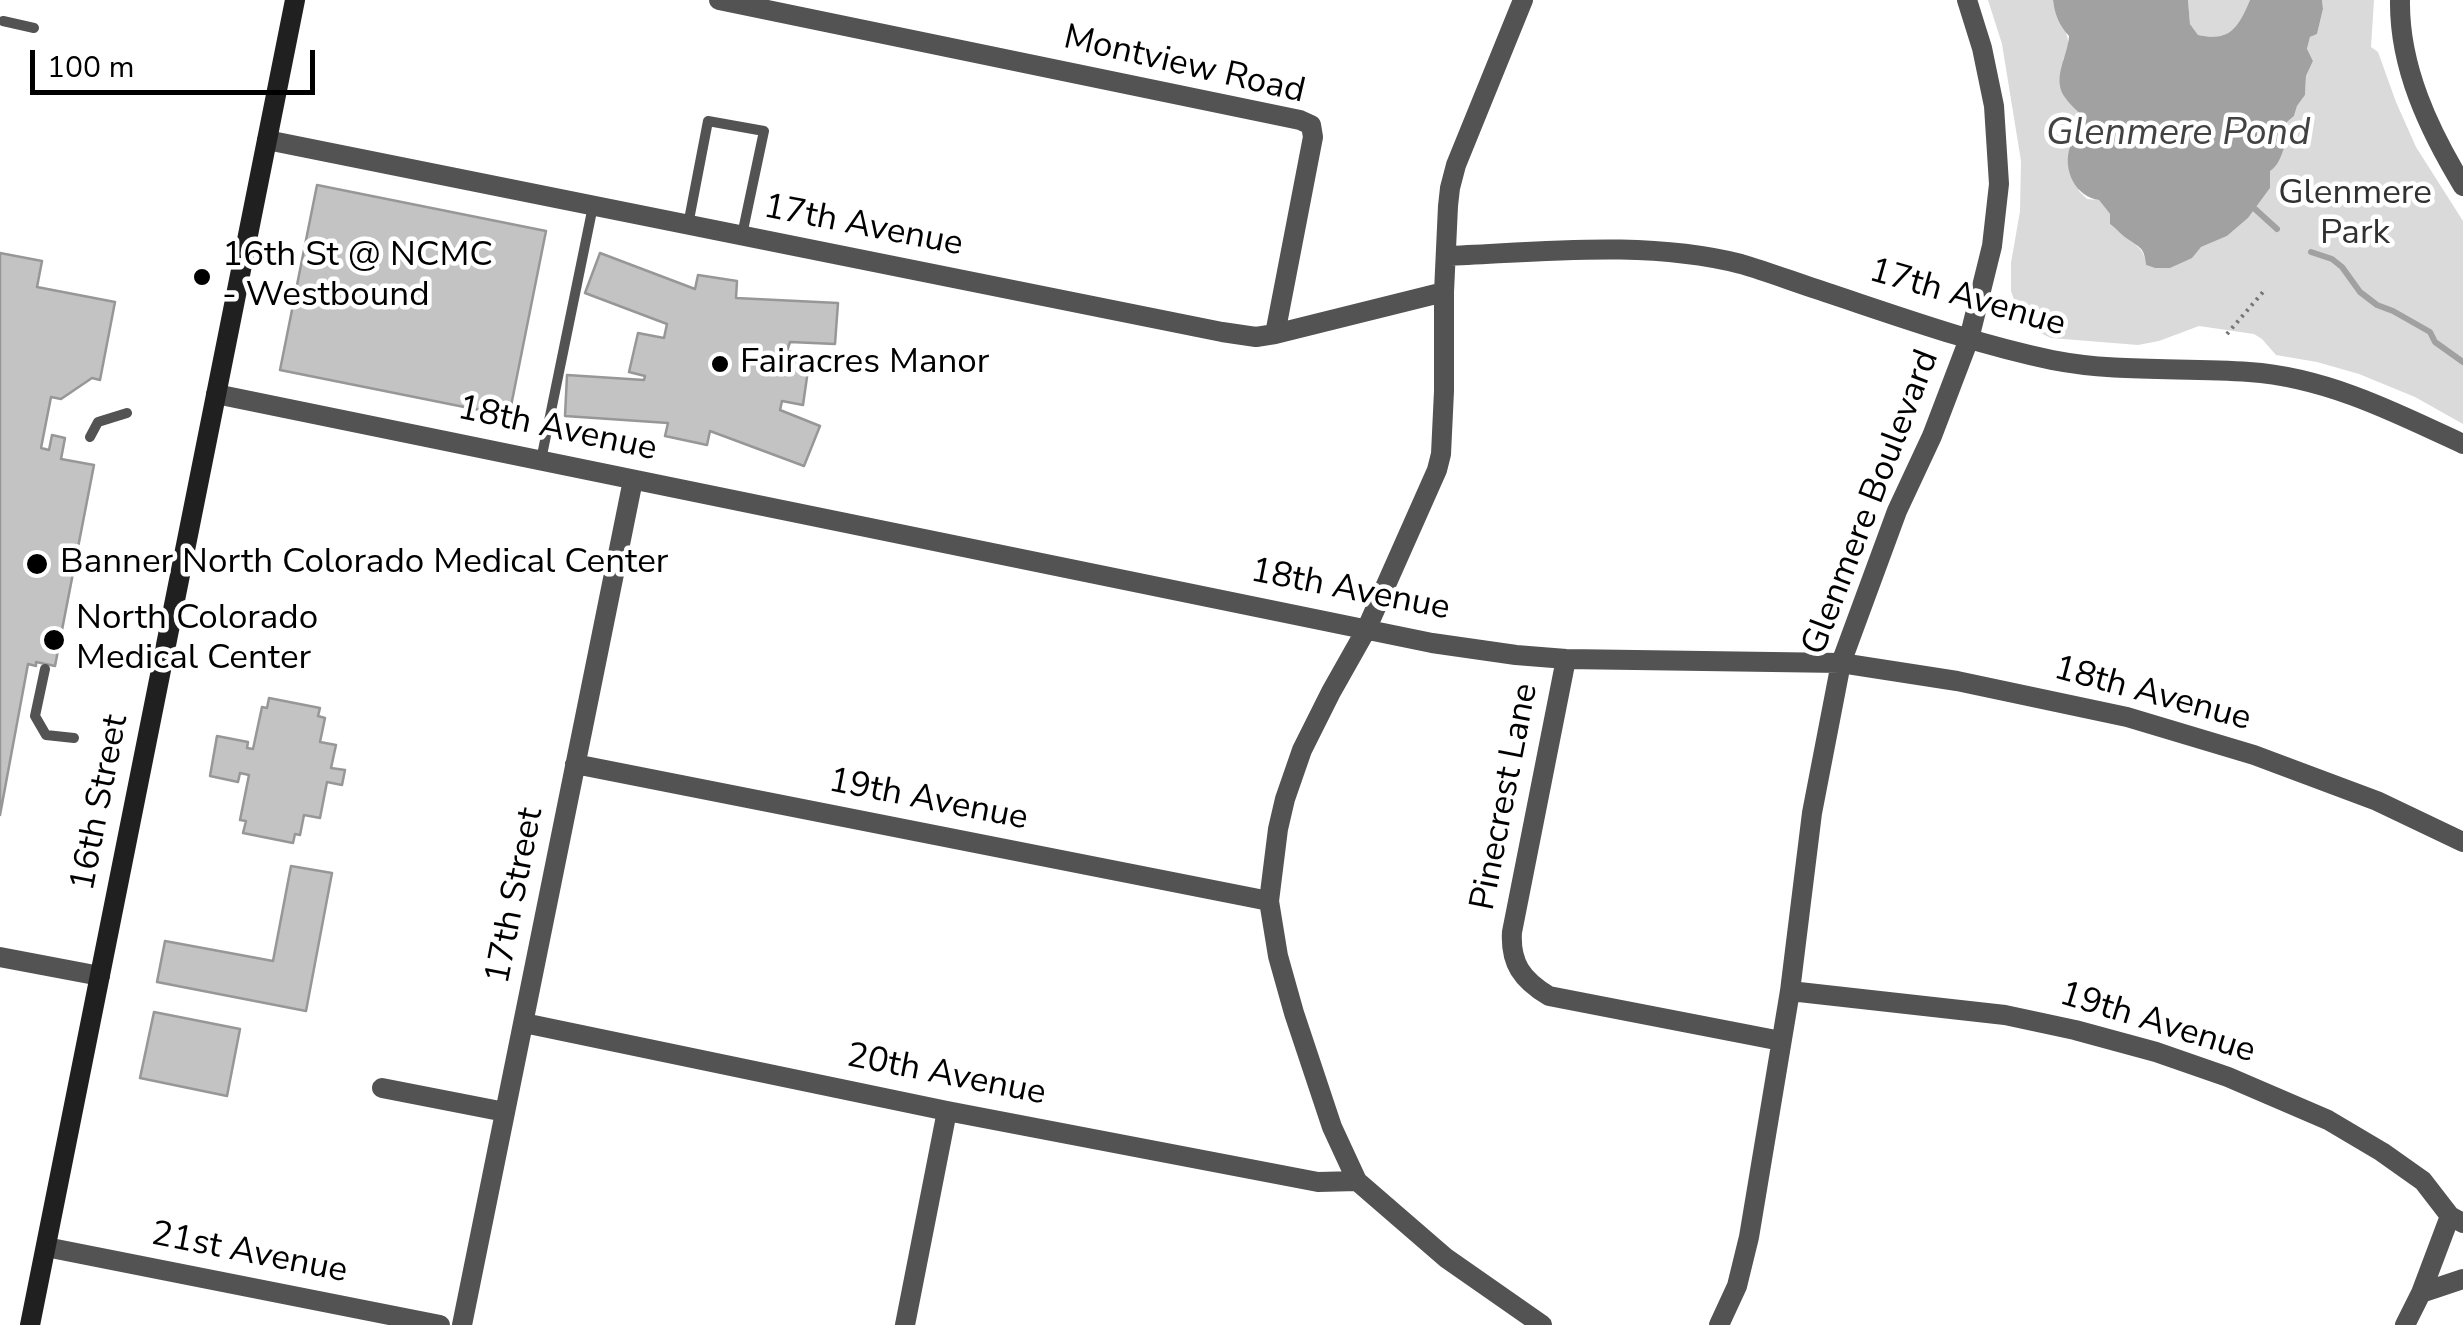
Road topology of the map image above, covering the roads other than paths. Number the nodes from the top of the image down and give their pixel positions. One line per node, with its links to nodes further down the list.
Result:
1 (295, 0): 8 (main road, 16th Street)
2 (719, 0): 15 (street, Montview Road)
3 (1523, 0): 13 (street)
4 (1967, 0): 16 (street, Glenmere Boulevard)
5 (2400, 0): 9 (street)
6 (3, 20): 7 (lane)
7 (34, 28)
8 (267, 140): 10 (street, 17th Avenue); 17 (main road, 16th Street)
9 (2463, 186)
10 (593, 205): 11 (street, 17th Avenue); 21 (lane)
11 (688, 224): 12 (street, 17th Avenue); 12 (lane)
12 (742, 236): 15 (street, 17th Avenue)
13 (1446, 256): 14 (street); 16 (street, 17th Avenue)
14 (1444, 292): 15 (street, 17th Avenue); 23 (street)
15 (1275, 334)
16 (1970, 339): 20 (street, 17th Avenue); 25 (street, Glenmere Boulevard)
17 (216, 394): 21 (street, 18th Avenue); 32 (main road, 16th Street)
18 (127, 412): 19 (lane)
19 (90, 437)
20 (2463, 444)
21 (542, 460): 22 (street, 18th Avenue)
22 (633, 480): 23 (street, 18th Avenue); 28 (street, 17th Street)
23 (1366, 630): 24 (street, 18th Avenue); 30 (street)
24 (1566, 659): 25 (street, 18th Avenue); 35 (street, Pinecrest Lane)
25 (1841, 663): 29 (street, 18th Avenue); 33 (street, Glenmere Boulevard)
26 (45, 669): 27 (lane)
27 (74, 738)
28 (575, 764): 30 (street, 19th Avenue); 34 (street, 17th Street)
29 (2463, 842)
30 (1270, 901): 39 (street)
31 (0, 957): 32 (street)
32 (100, 976): 41 (main road, 16th Street)
33 (1790, 991): 35 (street, Glenmere Boulevard); 40 (street, 19th Avenue)
34 (524, 1023): 37 (street, 20th Avenue); 38 (street, 17th Street)
35 (1781, 1041): 49 (street, Glenmere Boulevard)
36 (382, 1088): 38 (street)
37 (947, 1110): 39 (street, 20th Avenue); 47 (street)
38 (505, 1112): 46 (street, 17th Street)
39 (1357, 1181): 48 (street)
40 (2456, 1220): 43 (street)
41 (46, 1247): 44 (main road, 16th Street); 45 (street, 21st Avenue)
42 (2463, 1278): 43 (street)
43 (2421, 1293): 50 (street)
44 (30, 1325)
45 (440, 1325)
46 (462, 1325)
47 (905, 1325)
48 (1542, 1325)
49 (1719, 1325)
50 (2405, 1325)

